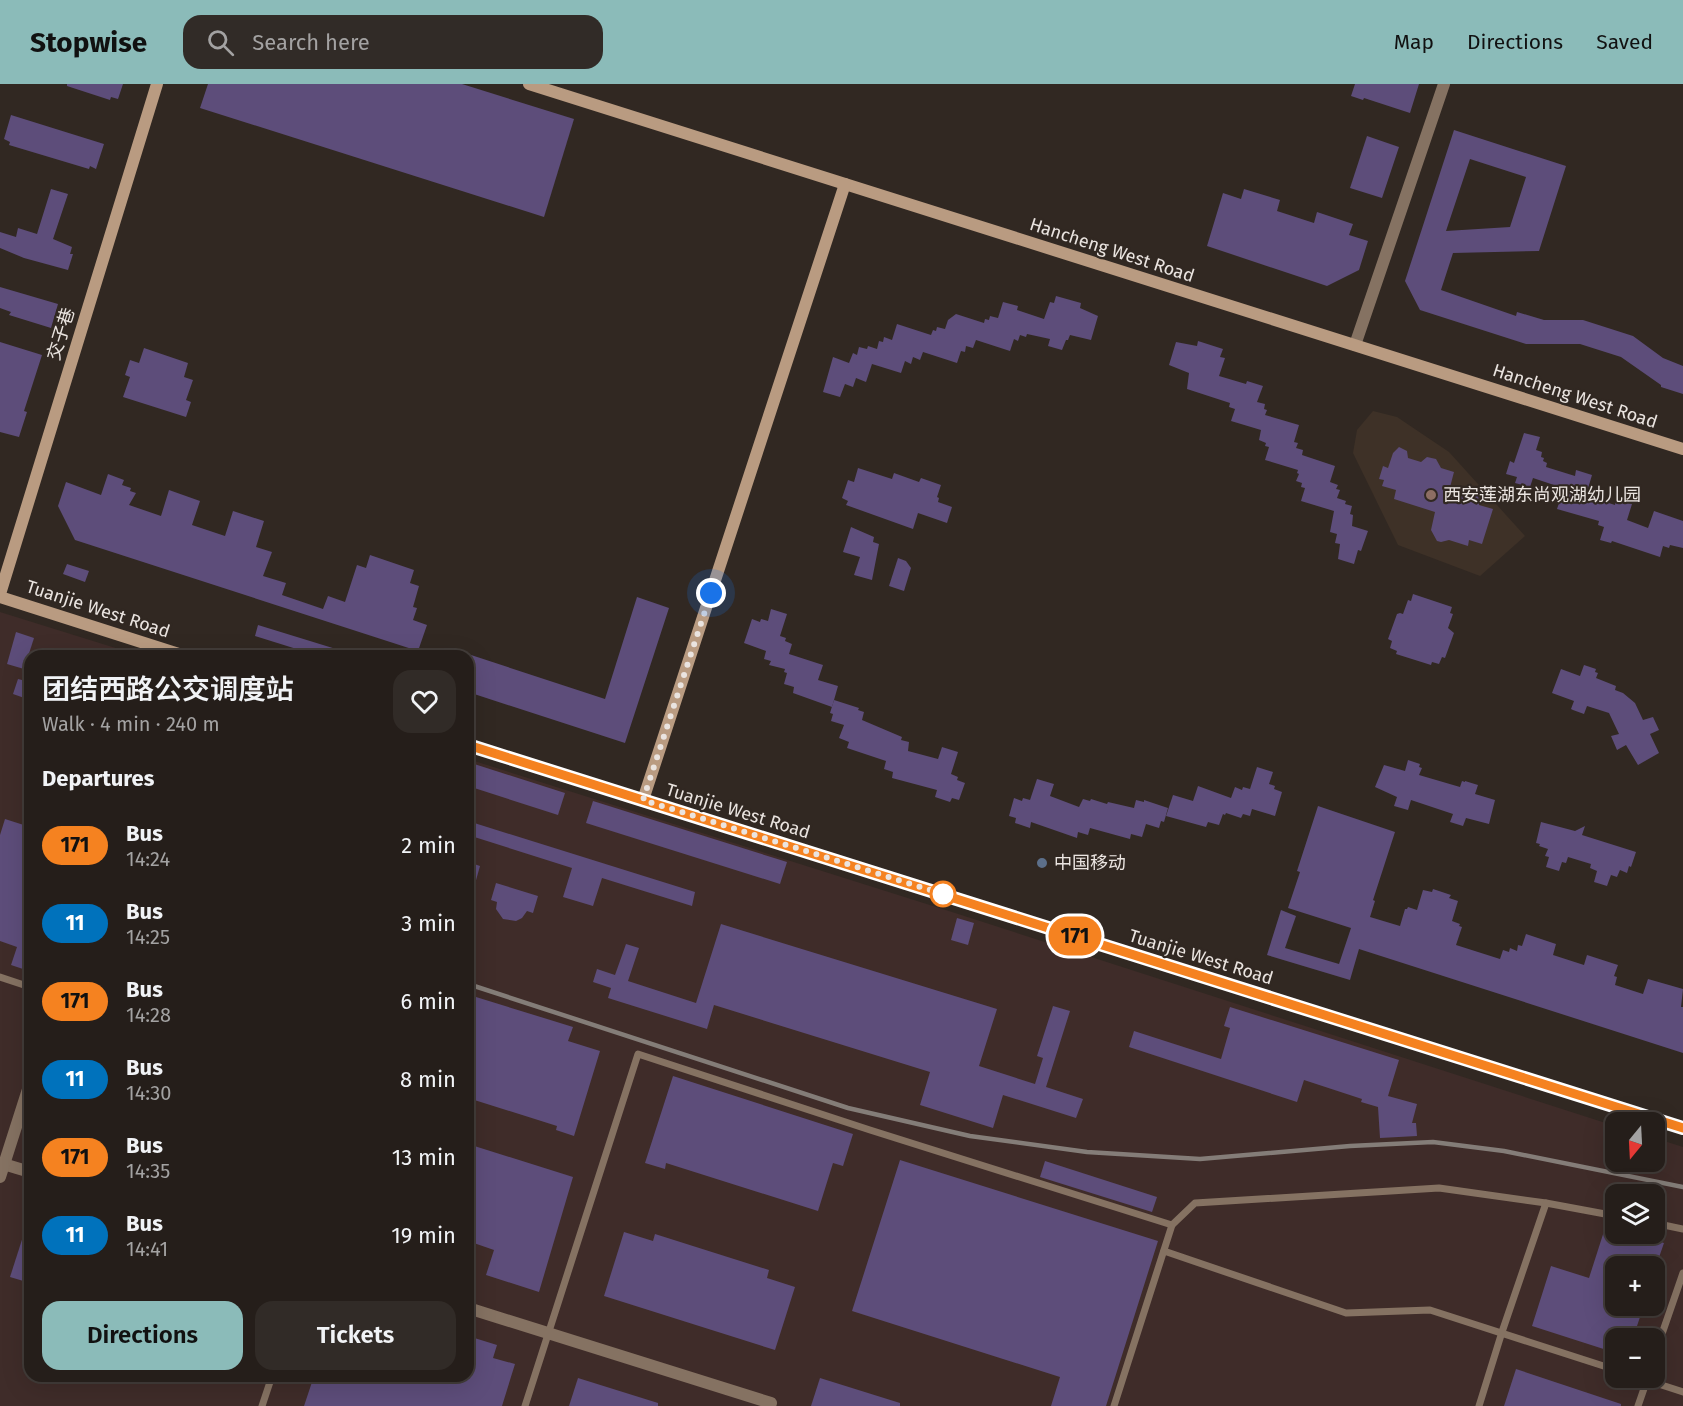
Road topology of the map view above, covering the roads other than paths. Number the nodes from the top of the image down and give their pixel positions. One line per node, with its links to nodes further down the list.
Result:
1 (157, 84): 7 (street, 交子巷)
2 (529, 84): 4 (street, Hancheng West Road)
3 (1444, 84): 5 (street)
4 (845, 184): 5 (street, Hancheng West Road); 10 (street)
5 (1355, 345): 6 (street, Hancheng West Road)
6 (1683, 449)
7 (0, 595): 8 (street, Tuanjie West Road)
8 (158, 650)
9 (474, 747): 10 (street, Tuanjie West Road)
10 (643, 800): 14 (street, Tuanjie West Road)
11 (0, 977): 12 (lane)
12 (24, 985)
13 (24, 1100): 15 (street)
14 (1683, 1128)
15 (2, 1164): 16 (street); 17 (street)
16 (24, 1170)
17 (0, 1177)
18 (1546, 1203): 19 (lane); 20 (lane); 27 (lane)
19 (1605, 1214)
20 (1172, 1225): 23 (lane); 28 (lane)
21 (1665, 1225): 22 (lane)
22 (1683, 1228)
23 (1164, 1251): 27 (lane); 37 (lane)
24 (1683, 1273): 26 (lane)
25 (474, 1310): 28 (street)
26 (1664, 1328)
27 (1502, 1332): 29 (lane); 38 (lane)
28 (549, 1333): 34 (street); 36 (lane)
29 (1605, 1366)
30 (270, 1382): 35 (lane)
31 (1665, 1385): 33 (lane)
32 (1644, 1388): 39 (lane)
33 (1683, 1392)
34 (771, 1403)
35 (262, 1406)
36 (525, 1406)
37 (1114, 1406)
38 (1479, 1406)
39 (1638, 1406)

